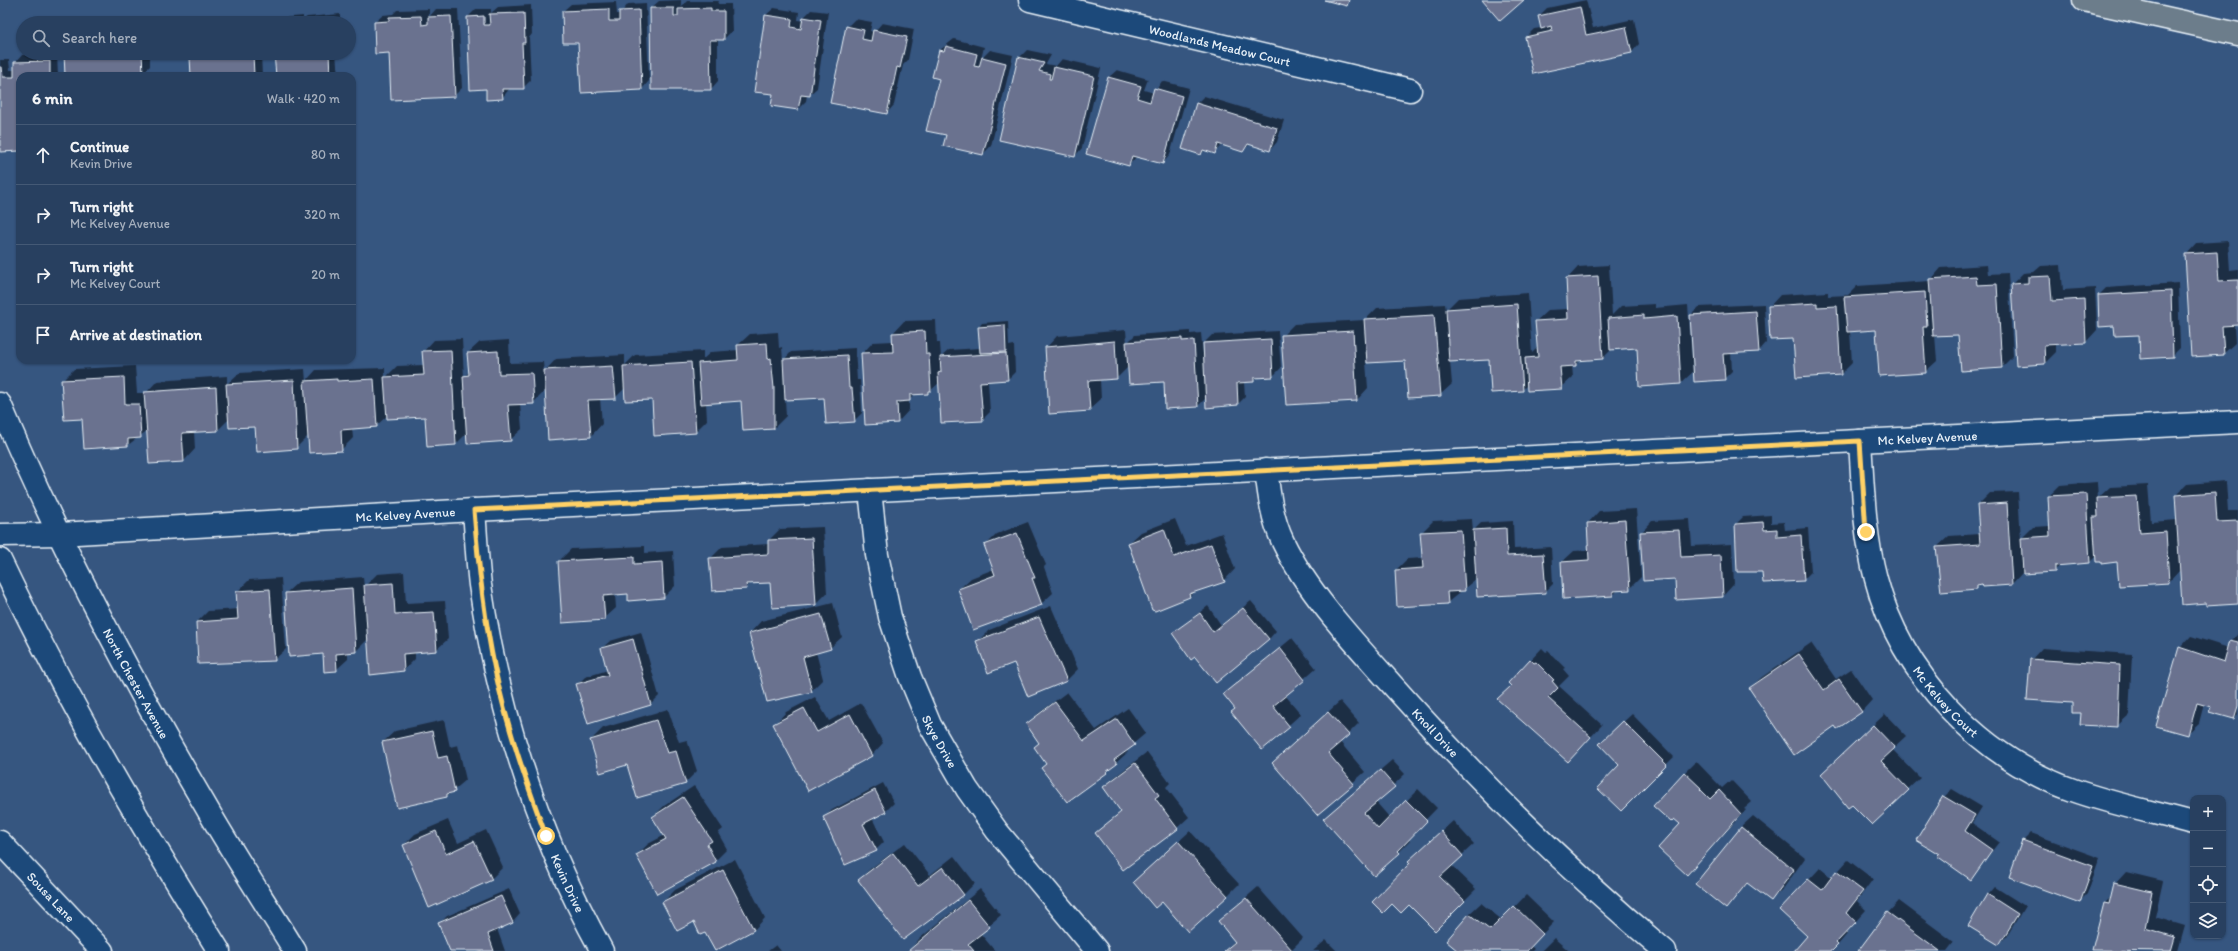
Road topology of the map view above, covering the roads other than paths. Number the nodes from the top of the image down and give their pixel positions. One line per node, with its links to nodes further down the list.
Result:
1 (1030, 0): 4 (street, Woodlands Meadow Court)
2 (2084, 0): 3 (main road)
3 (2238, 34)
4 (1410, 90)
5 (0, 404): 11 (street, North Chester Avenue)
6 (2238, 422): 7 (street, Mc Kelvey Avenue)
7 (1860, 441): 8 (street, Mc Kelvey Avenue); 14 (street, Mc Kelvey Court)
8 (1266, 470): 9 (street, Mc Kelvey Avenue); 21 (street, Knoll Drive)
9 (870, 490): 10 (street, Mc Kelvey Avenue); 20 (street, Skye Drive)
10 (474, 510): 11 (street, Mc Kelvey Avenue); 19 (street, Kevin Drive)
11 (60, 534): 12 (street, Mc Kelvey Avenue); 18 (street, North Chester Avenue)
12 (0, 535)
13 (0, 560): 17 (street)
14 (2190, 822)
15 (0, 842): 16 (street, Sousa Lane)
16 (102, 951)
17 (219, 951)
18 (295, 951)
19 (602, 951)
20 (1097, 951)
21 (1665, 951)

